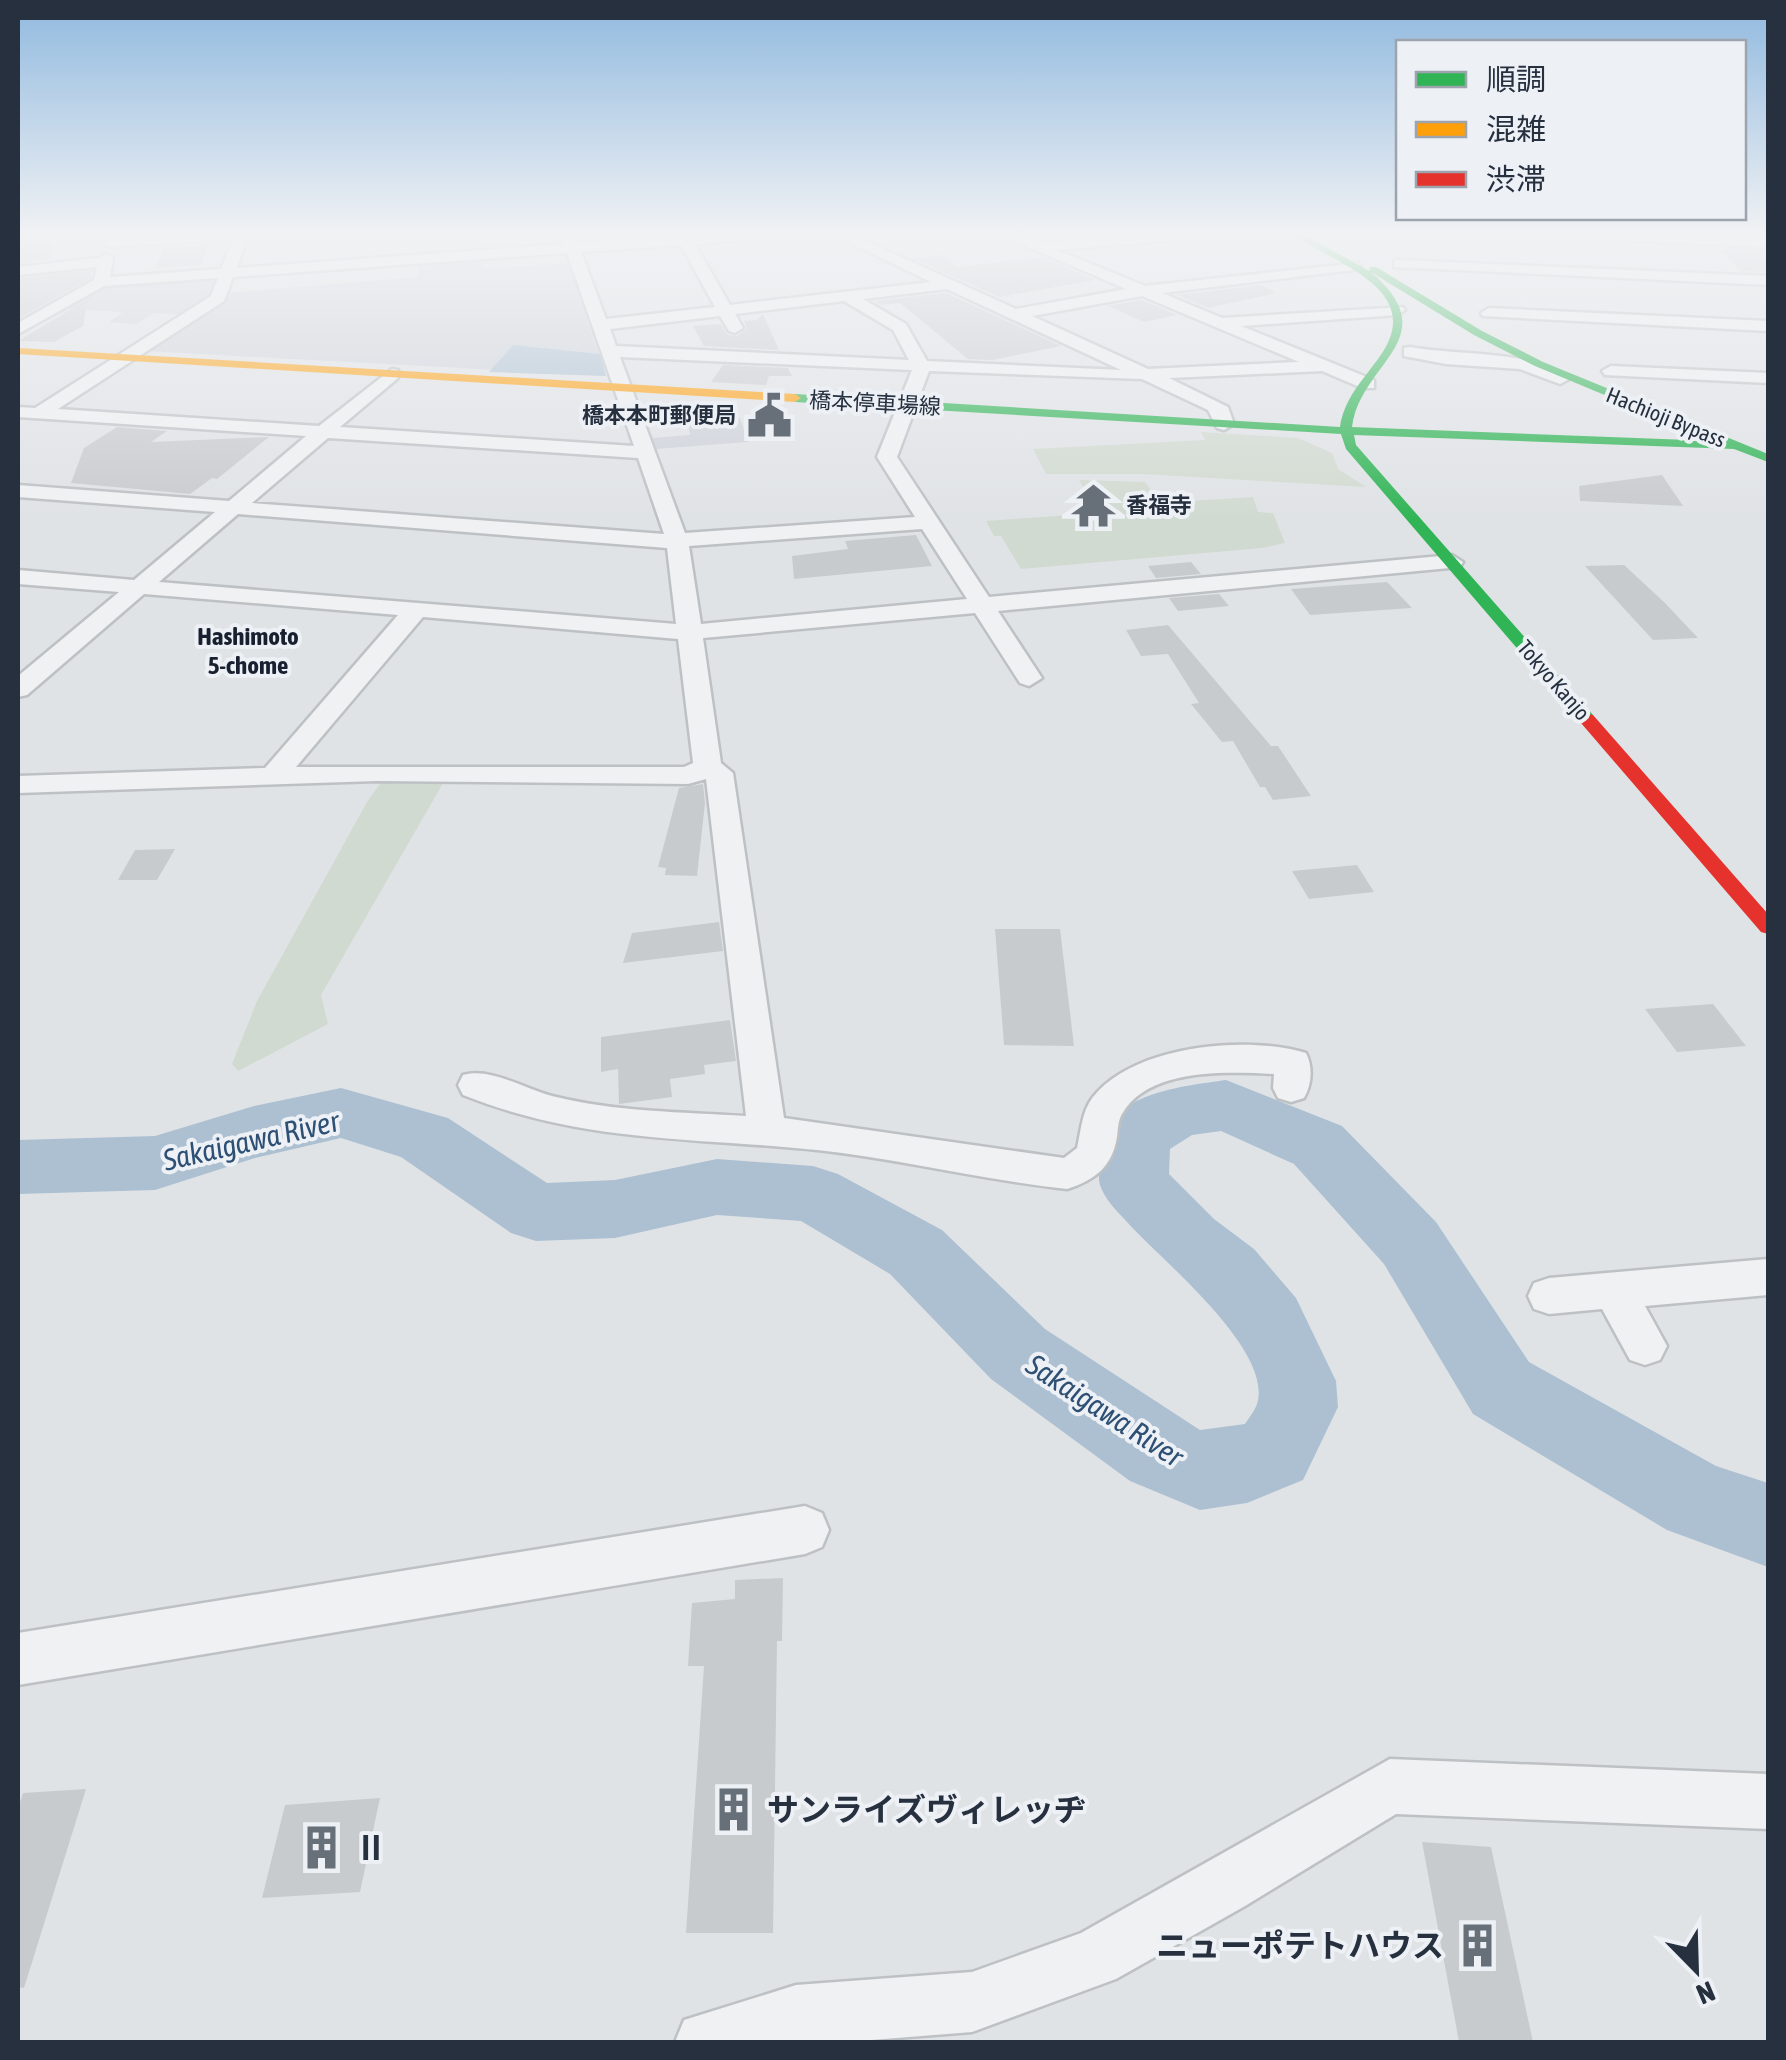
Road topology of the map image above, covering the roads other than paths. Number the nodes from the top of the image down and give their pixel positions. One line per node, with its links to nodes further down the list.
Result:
1 (172, 329): 15 (street)
2 (600, 329): 13 (street)
3 (735, 329): 16 (street)
4 (901, 329): 18 (street)
5 (1048, 329): 21 (street)
6 (1233, 329): 17 (street)
7 (1398, 329): 24 (main road)
8 (1451, 329): 14 (main road)
9 (1494, 329): 23 (main road, Hachioji Bypass)
10 (1501, 329): 37 (main road, Hachioji Bypass)
11 (1507, 329): 19 (main road)
12 (18, 351): 15 (main road, 橋本停車場線)
13 (608, 352): 16 (street); 25 (street)
14 (1410, 352): 23 (street); 24 (main road)
15 (130, 358): 20 (main road, 橋本停車場線); 28 (street)
16 (752, 360): 18 (street)
17 (1324, 366): 21 (street); 24 (street)
18 (922, 367): 21 (street); 26 (street)
19 (1611, 371): 22 (street); 34 (main road)
20 (392, 374): 25 (main road, 橋本停車場線); 33 (street)
21 (1146, 375): 30 (street)
22 (1768, 378)
23 (1572, 379): 29 (main road, Hachioji Bypass)
24 (1372, 380): 32 (main road)
25 (621, 387): 26 (main road, 橋本停車場線); 38 (street)
26 (908, 405): 30 (main road, 橋本停車場線); 42 (street)
27 (18, 412): 28 (street)
28 (40, 413): 31 (street); 33 (street)
29 (1659, 415): 35 (main road); 36 (main road, Hachioji Bypass)
30 (1224, 424): 32 (main road, 橋本停車場線)
31 (18, 427)
32 (1344, 430): 35 (main road, 橋本停車場線); 44 (main road, Tokyo Kanjo)
33 (324, 432): 38 (street); 41 (street)
34 (1768, 434)
35 (1644, 442): 36 (main road, 橋本停車場線)
36 (1733, 444): 37 (main road, 橋本停車場線); 39 (main road, Hachioji Bypass)
37 (1768, 445)
38 (649, 454): 43 (street)
39 (1768, 458)
40 (18, 491): 41 (street)
41 (233, 507): 43 (street); 46 (street)
42 (930, 522): 43 (street); 47 (street)
43 (677, 540): 49 (street)
44 (1452, 562): 47 (street); 55 (main road, Tokyo Kanjo)
45 (18, 577): 46 (street)
46 (138, 587): 48 (street); 51 (street)
47 (982, 605): 49 (street); 50 (street)
48 (416, 610): 49 (street); 53 (street)
49 (688, 632): 52 (street)
50 (1029, 678)
51 (18, 689)
52 (708, 767): 53 (street); 58 (street)
53 (273, 776): 54 (street)
54 (19, 787)
55 (1768, 927)
56 (476, 1085): 58 (street)
57 (1290, 1088): 58 (street)
58 (768, 1130)
59 (1768, 1278): 60 (street)
60 (1614, 1291): 61 (street); 62 (street)
61 (1549, 1296)
62 (1645, 1346)
63 (805, 1530): 64 (street)
64 (18, 1659)
65 (1768, 1802): 66 (street)
66 (706, 2042)

